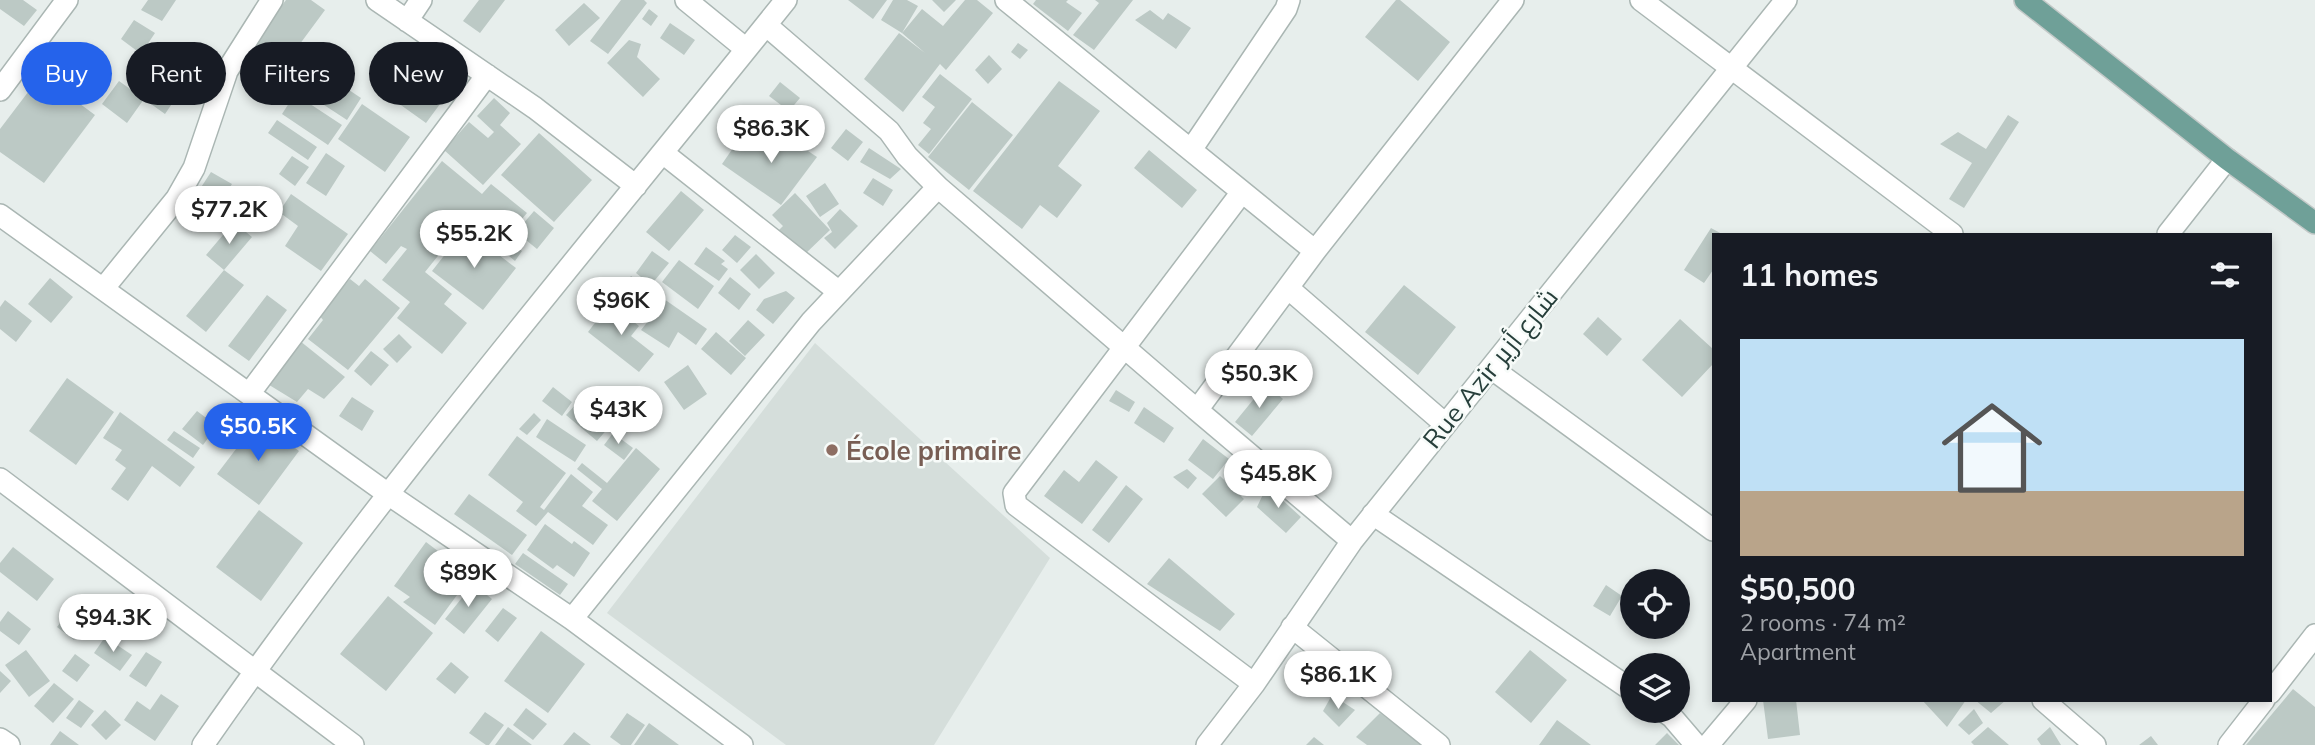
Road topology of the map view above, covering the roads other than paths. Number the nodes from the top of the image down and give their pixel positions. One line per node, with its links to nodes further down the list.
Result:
1 (67, 0): 18 (street)
2 (272, 0): 31 (street)
3 (376, 0): 13 (street)
4 (421, 0): 13 (street)
5 (686, 0): 15 (street)
6 (786, 0): 14 (street)
7 (1289, 0): 19 (street)
8 (1513, 0): 29 (street)
9 (1641, 0): 16 (street)
10 (1786, 0): 16 (street, Rue Azir شارع أزير)
11 (2025, 0): 21 (main road)
12 (1016, 3): 19 (street)
13 (407, 21): 17 (street)
14 (766, 25): 15 (street); 23 (street)
15 (746, 49): 20 (street)
16 (1730, 68): 27 (street); 34 (street, Rue Azir شارع أزير)
17 (487, 75): 22 (street); 35 (street)
18 (0, 90)
19 (1191, 150): 24 (street)
20 (663, 153): 22 (street); 32 (street)
21 (2227, 159): 26 (main road); 28 (street)
22 (636, 186): 39 (street)
23 (939, 187): 32 (street); 33 (street)
24 (1242, 192): 29 (street); 33 (street)
25 (0, 215): 31 (street)
26 (2315, 223)
27 (1951, 233)
28 (2169, 233)
29 (1315, 251): 30 (street)
30 (1288, 288): 36 (street); 37 (street)
31 (103, 289): 35 (street)
32 (839, 292): 43 (street)
33 (1126, 347): 36 (street); 48 (street)
34 (1490, 368): 37 (street, Rue Azir شارع أزير); 41 (street)
35 (249, 394): 39 (street)
36 (1197, 410): 42 (street)
37 (1445, 424): 40 (street, Rue Azir شارع أزير)
38 (0, 479): 46 (street)
39 (388, 494): 43 (street); 46 (street)
40 (1373, 514): 42 (street, Rue Azir شارع أزير); 47 (street)
41 (1712, 529)
42 (1352, 541): 44 (street, Rue Azir شارع أزير)
43 (572, 619): 58 (street)
44 (1292, 627): 48 (street, Rue Azir شارع أزير); 60 (street)
45 (2315, 635): 49 (street)
46 (254, 671): 56 (street); 57 (street)
47 (1620, 682)
48 (1254, 684): 59 (street, Rue Azir شارع أزير)
49 (2272, 690)
50 (1744, 702): 62 (street)
51 (2045, 702): 63 (street)
52 (2262, 702): 64 (street)
53 (1677, 723): 61 (street)
54 (0, 738): 55 (street)
55 (9, 745)
56 (202, 745)
57 (353, 745)
58 (742, 745)
59 (1207, 745)
60 (1439, 745)
61 (1696, 745)
62 (1708, 745)
63 (2095, 745)
64 (2229, 745)

